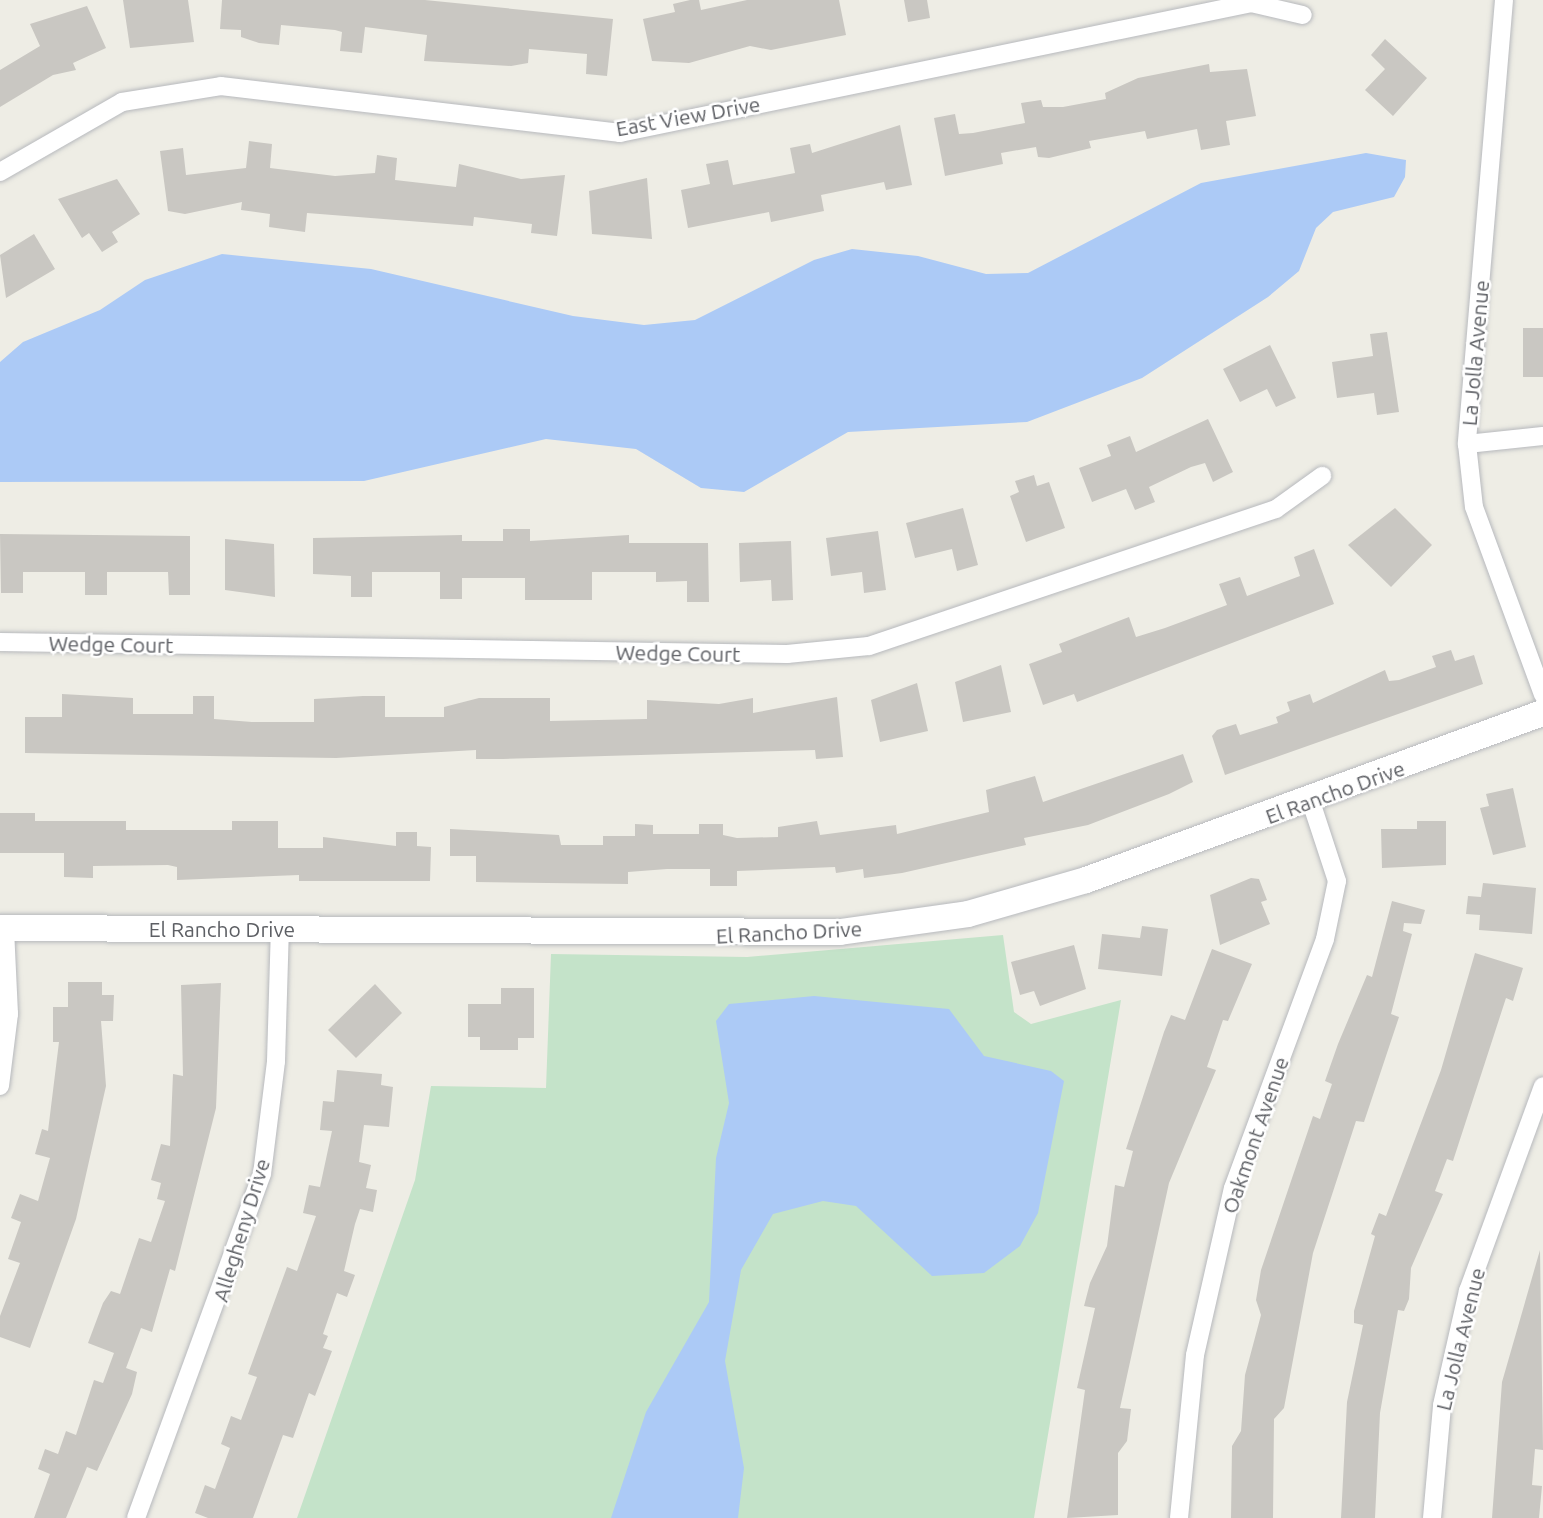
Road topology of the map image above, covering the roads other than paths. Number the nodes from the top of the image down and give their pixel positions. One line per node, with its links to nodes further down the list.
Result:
1 (1504, 0): 5 (street, La Jolla Avenue)
2 (1303, 15): 3 (street, East View Drive)
3 (0, 172)
4 (1543, 436): 5 (street)
5 (1467, 444): 8 (street, La Jolla Avenue)
6 (1322, 476): 7 (street, Wedge Court)
7 (0, 642)
8 (1543, 695)
9 (1543, 713): 10 (street, El Rancho Drive)
10 (1311, 802): 12 (street, El Rancho Drive); 16 (street, Oakmont Avenue)
11 (3, 928): 12 (street, El Rancho Drive); 13 (street)
12 (280, 929): 15 (street, Allegheny Drive)
13 (0, 1086)
14 (1543, 1086): 17 (street, La Jolla Avenue)
15 (136, 1518)
16 (1179, 1518)
17 (1432, 1518)

